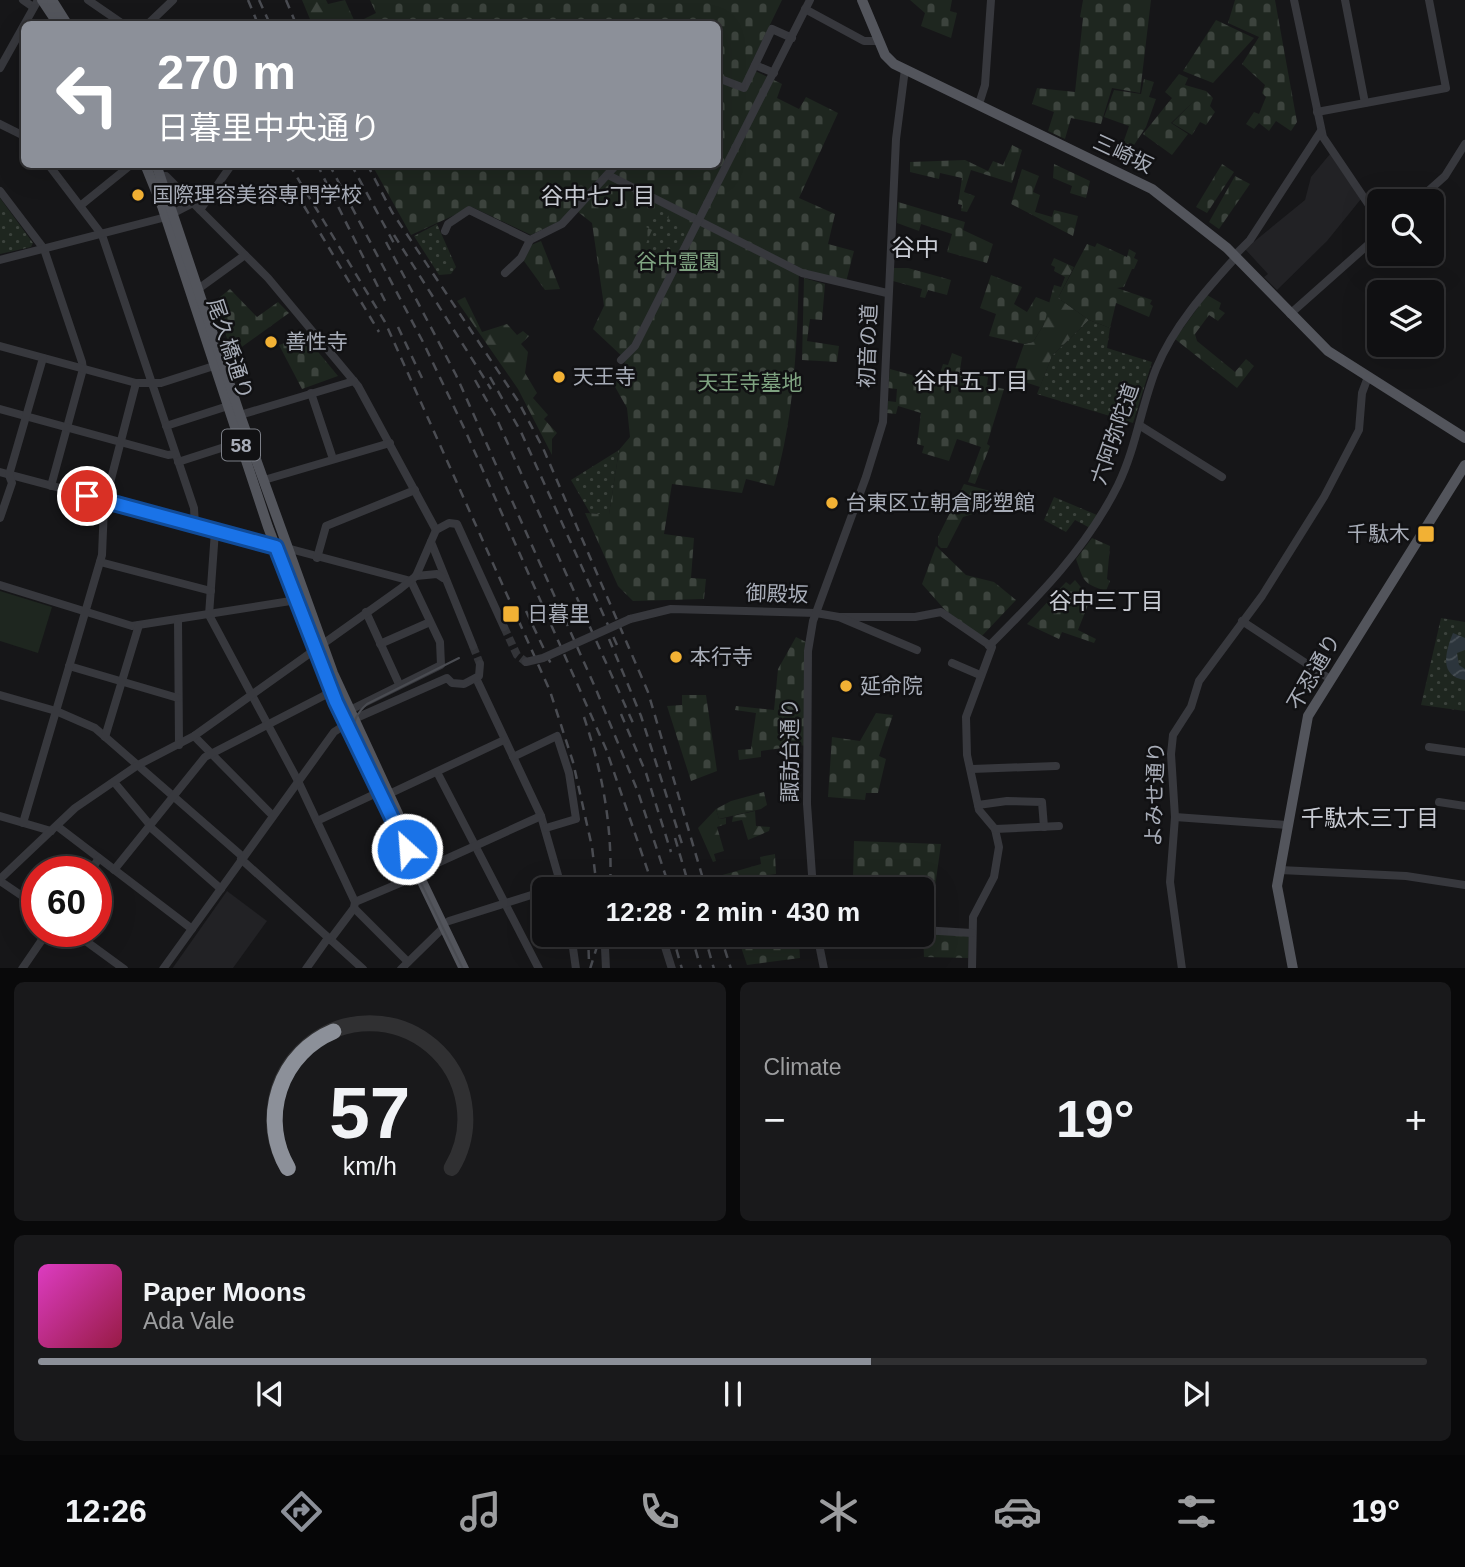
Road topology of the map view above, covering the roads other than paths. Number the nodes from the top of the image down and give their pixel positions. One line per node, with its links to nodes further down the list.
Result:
1 (23, 0): 11 (street)
2 (52, 0): 15 (main road)
3 (88, 0): 16 (street)
4 (173, 0): 17 (street)
5 (810, 0): 12 (street)
6 (862, 0): 20 (main road, 三崎坂)
7 (991, 0): 28 (street)
8 (1294, 0): 29 (street)
9 (1346, 0): 27 (street)
10 (1429, 0): 27 (street)
11 (38, 2): 13 (street); 14 (main road)
12 (805, 9): 19 (street); 20 (street)
13 (25, 21)
14 (55, 21)
15 (65, 21)
16 (119, 21)
17 (151, 21)
18 (21, 27): 21 (street)
19 (792, 38): 22 (street); 25 (street)
20 (878, 41): 24 (main road, 三崎坂)
21 (3, 53): 23 (street)
22 (755, 65): 25 (street); 26 (street)
23 (0, 68)
24 (905, 69): 28 (main road, 三崎坂); 60 (street, 初音の道)
25 (774, 73): 49 (street)
26 (721, 79)
27 (1365, 103): 29 (street)
28 (979, 104): 56 (main road, 三崎坂)
29 (1317, 112): 31 (street)
30 (0, 124): 32 (street)
31 (1321, 131): 44 (street); 56 (street, 六阿弥陀道)
32 (21, 134)
33 (1465, 144): 42 (street)
34 (51, 168): 46 (street)
35 (127, 168): 46 (street)
36 (147, 168): 48 (main road, 尾久橋通り / 58)
37 (158, 168): 41 (main road, 尾久橋通り / 58)
38 (229, 168): 47 (street)
39 (614, 168): 40 (street)
40 (608, 175): 49 (street); 52 (street)
41 (161, 176): 45 (street); 48 (main road, 尾久橋通り / 58)
42 (1430, 189)
43 (0, 191): 54 (street)
44 (1367, 202)
45 (193, 203): 47 (street); 48 (street)
46 (80, 206): 51 (street)
47 (200, 210): 55 (street)
48 (170, 215): 51 (street); 59 (main road, 尾久橋通り / 58)
49 (699, 221): 60 (street); 64 (street)
50 (445, 231): 52 (street)
51 (102, 235): 54 (street); 70 (street)
52 (530, 240): 58 (street)
53 (1367, 245): 61 (street)
54 (44, 249): 57 (street); 66 (street)
55 (245, 255): 59 (street); 68 (street)
56 (1235, 257): 61 (main road, 三崎坂); 76 (street, 六阿弥陀道)
57 (0, 260)
58 (505, 273)
59 (195, 291): 65 (main road, 尾久橋通り / 58)
60 (887, 293): 108 (street, 初音の道)
61 (1290, 314): 67 (main road, 三崎坂)
62 (0, 346): 63 (street)
63 (43, 358): 66 (street); 75 (street)
64 (621, 359)
65 (219, 364): 70 (street); 72 (main road, 尾久橋通り / 58); 74 (main road, 尾久橋通り / 58)
66 (83, 369): 69 (street); 78 (street)
67 (1364, 374): 79 (main road, 三崎坂); 112 (street, よみせ通り)
68 (354, 381): 71 (street); 82 (street)
69 (136, 383): 70 (street); 80 (street)
70 (153, 385): 77 (street)
71 (311, 393): 74 (street); 84 (street)
72 (228, 406): 77 (street); 81 (main road, 尾久橋通り / 58)
73 (0, 409): 75 (street)
74 (240, 415): 88 (main road, 尾久橋通り / 58)
75 (26, 416): 78 (street); 86 (street)
76 (1139, 425): 87 (street); 119 (street, 六阿弥陀道)
77 (166, 426): 83 (street)
78 (67, 428): 80 (street); 89 (street)
79 (1465, 438)
80 (120, 442): 83 (street); 91 (street)
81 (240, 442): 83 (street); 97 (main road, 尾久橋通り / 58)
82 (390, 443): 84 (street); 90 (street)
83 (177, 458): 93 (street)
84 (333, 459): 88 (street)
85 (1465, 465): 127 (main road, 不忍通り)
86 (4, 474): 89 (street); 92 (street)
87 (1222, 477)
88 (264, 480): 98 (main road, 尾久橋通り / 58)
89 (51, 486): 91 (street)
90 (415, 490): 94 (street); 99 (street)
91 (106, 501): 93 (street); 100 (street)
92 (0, 518)
93 (195, 526): 95 (street)
94 (436, 530): 96 (street); 115 (street)
95 (215, 531): 97 (street); 104 (street)
96 (431, 541): 101 (street); 102 (street)
97 (276, 547): 98 (street); 105 (main road, 尾久橋通り / 58)
98 (288, 550): 99 (street); 117 (main road, 尾久橋通り / 58)
99 (317, 558): 101 (street)
100 (100, 562): 104 (street); 106 (street)
101 (414, 578): 102 (street); 107 (street); 113 (street)
102 (444, 578): 118 (street)
103 (0, 585): 106 (street)
104 (211, 591): 109 (street)
105 (297, 600): 109 (street); 117 (main road, 尾久橋通り / 58)
106 (86, 611): 114 (street); 124 (street)
107 (366, 612): 116 (street); 117 (street)
108 (816, 613): 110 (street, 御殿坂); 121 (street, 御殿坂, bridge); 177 (street, 諏訪台通り)
109 (209, 615): 111 (street); 132 (street)
110 (839, 617): 119 (street); 120 (street, 御殿坂)
111 (178, 620): 114 (street); 133 (street)
112 (1242, 621): 127 (street); 160 (street, よみせ通り)
113 (430, 622): 116 (street); 129 (street)
114 (139, 625): 128 (street)
115 (504, 627)
116 (380, 644): 129 (street)
117 (319, 646): 130 (main road, 尾久橋通り / 58); 132 (street); 134 (main road, 尾久橋通り / 58)
118 (473, 646)
119 (990, 647): 125 (street)
120 (917, 650)
121 (526, 662)
122 (951, 663): 125 (street)
123 (480, 664): 126 (street)
124 (69, 666): 128 (street); 135 (street)
125 (981, 674): 148 (street)
126 (476, 678): 136 (street); 140 (street)
127 (1330, 679): 164 (main road, 不忍通り)
128 (122, 681): 133 (street); 139 (street)
129 (399, 684): 134 (street)
130 (331, 692): 136 (main road, 尾久橋通り / 58); 137 (street)
131 (0, 695): 135 (street)
132 (251, 695): 137 (street); 138 (street)
133 (178, 698): 141 (street)
134 (348, 708): 136 (main road, 尾久橋通り / 58)
135 (56, 711): 139 (street); 162 (street)
136 (350, 721): 150 (street); 152 (main road, 尾久橋通り / 58)
137 (268, 725): 144 (street); 150 (street)
138 (194, 736): 141 (street); 144 (street)
139 (105, 737): 146 (street)
140 (504, 740): 145 (street); 149 (street)
141 (179, 745): 146 (street)
142 (1429, 747): 143 (street)
143 (1465, 752)
144 (212, 754): 153 (street); 158 (street)
145 (513, 757): 159 (street); 168 (street)
146 (138, 765): 151 (street); 153 (street)
147 (1056, 766): 148 (street)
148 (972, 769): 155 (street)
149 (438, 772): 152 (street); 170 (street)
150 (298, 781): 158 (street); 161 (street)
151 (114, 782): 163 (street); 167 (street)
152 (384, 793): 161 (street); 175 (main road, 尾久橋通り / 58)
153 (173, 796): 163 (street); 172 (street)
154 (1439, 802): 156 (street)
155 (978, 805): 166 (street); 169 (street)
156 (1465, 806)
157 (0, 816): 162 (street)
158 (273, 816): 172 (street)
159 (541, 816): 168 (street); 170 (street)
160 (1175, 817): 164 (street); 210 (street, よみせ通り)
161 (317, 821): 184 (street)
162 (23, 823): 167 (street)
163 (149, 825): 173 (street); 180 (street)
164 (1287, 825): 174 (main road, 不忍通り)
165 (1059, 826): 166 (street)
166 (1044, 827): 169 (street)
167 (54, 828): 171 (street); 178 (street)
168 (545, 828): 176 (street)
169 (995, 828): 188 (street)
170 (475, 845): 175 (street); 183 (street)
171 (96, 856)
172 (242, 858): 180 (street); 189 (street)
173 (114, 870): 186 (street)
174 (1280, 870): 179 (street); 211 (main road, 不忍通り)
175 (421, 872): 184 (street); 185 (main road, 尾久橋通り / 58)
176 (556, 877)
177 (812, 877)
178 (0, 880): 182 (street)
179 (1465, 885)
180 (221, 889): 186 (street)
181 (532, 894): 183 (street)
182 (21, 895)
183 (504, 902): 185 (street); 205 (street)
184 (355, 905): 189 (street); 196 (street)
185 (446, 924): 196 (street); 203 (main road, 尾久橋通り / 58); 204 (main road, 尾久橋通り / 58)
186 (192, 929): 200 (street)
187 (934, 931): 188 (street)
188 (972, 933): 209 (street)
189 (329, 939): 201 (street); 202 (street)
190 (37, 947): 198 (street)
191 (94, 947): 199 (street)
192 (572, 947): 197 (street)
193 (605, 947): 206 (street)
194 (665, 947): 207 (street)
195 (820, 947): 208 (street)
196 (404, 965)
197 (574, 966)
198 (22, 968)
199 (124, 968)
200 (163, 968)
201 (306, 968)
202 (363, 968)
203 (464, 968)
204 (472, 968)
205 (539, 968)
206 (606, 968)
207 (672, 968)
208 (824, 968)
209 (972, 968)
210 (1182, 968)
211 (1293, 968)

